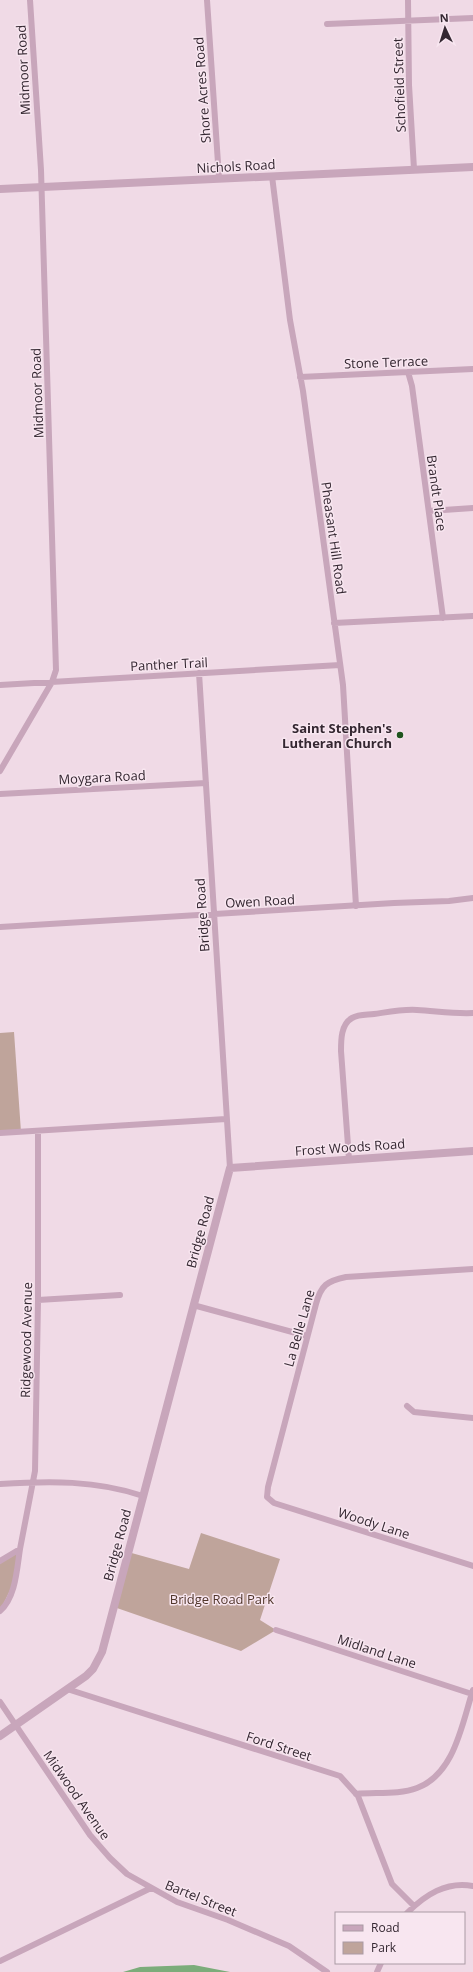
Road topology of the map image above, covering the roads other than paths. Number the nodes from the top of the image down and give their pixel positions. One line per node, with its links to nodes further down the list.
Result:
1 (30, 0): 11 (street, Midmoor Road)
2 (207, 0): 10 (street, Shore Acres Road)
3 (408, 0): 5 (street, Schofield Street)
4 (473, 18): 5 (street)
5 (408, 21): 6 (street); 8 (street, Schofield Street)
6 (327, 24)
7 (473, 167): 8 (street, Nichols Road)
8 (414, 169): 9 (street, Nichols Road)
9 (272, 176): 10 (street, Nichols Road); 15 (street, Pheasant Hill Road)
10 (219, 178): 11 (street, Nichols Road)
11 (41, 187): 12 (street, Nichols Road); 23 (street, Midmoor Road)
12 (0, 189)
13 (473, 369): 14 (street, Stone Terrace)
14 (408, 372): 15 (street, Stone Terrace); 17 (street, Brandt Place)
15 (300, 377): 20 (street, Pheasant Hill Road)
16 (473, 508): 17 (street)
17 (429, 511): 19 (street, Brandt Place)
18 (473, 616): 19 (street)
19 (443, 618): 20 (street)
20 (334, 623): 21 (street, Pheasant Hill Road)
21 (340, 665): 22 (street, Panther Trail); 29 (street, Pheasant Hill Road)
22 (199, 673): 23 (street, Panther Trail); 26 (street, Bridge Road)
23 (52, 682): 24 (street, Panther Trail); 25 (street, Midmoor Road)
24 (0, 685)
25 (0, 771)
26 (206, 783): 27 (street, Moygara Road); 30 (street, Bridge Road)
27 (0, 794)
28 (473, 898): 29 (street, Owen Road)
29 (356, 906): 30 (street, Owen Road)
30 (213, 914): 31 (street, Owen Road); 33 (street, Bridge Road)
31 (0, 927)
32 (473, 1013): 37 (street)
33 (226, 1119): 34 (street); 38 (street, Bridge Road)
34 (38, 1131): 35 (street); 41 (street, Ridgewood Avenue)
35 (0, 1133)
36 (473, 1151): 37 (street, Frost Woods Road)
37 (349, 1159): 38 (street, Frost Woods Road)
38 (230, 1168): 42 (street, Bridge Road)
39 (473, 1269): 43 (street, La Belle Lane)
40 (120, 1295): 41 (street)
41 (38, 1300): 46 (street, Ridgewood Avenue)
42 (193, 1305): 43 (street); 48 (street, Bridge Road)
43 (307, 1336): 49 (street, La Belle Lane)
44 (407, 1406): 45 (street)
45 (473, 1418)
46 (34, 1482): 47 (street); 48 (street); 50 (street, Ridgewood Avenue)
47 (0, 1484)
48 (143, 1496): 55 (street, Bridge Road)
49 (270, 1500): 52 (street, Woody Lane)
50 (20, 1549): 51 (street); 53 (street, Ridgewood Avenue)
51 (0, 1561)
52 (473, 1566)
53 (0, 1611)
54 (276, 1630): 56 (street, Midland Lane)
55 (67, 1689): 58 (street, Bridge Road); 60 (street, Ford Street)
56 (472, 1692): 60 (street)
57 (0, 1702): 58 (street, Midwood Avenue)
58 (15, 1725): 59 (street, Bridge Road); 62 (street, Midwood Avenue)
59 (0, 1736)
60 (356, 1794): 63 (street, Ford Street)
61 (473, 1886): 63 (street)
62 (151, 1888): 65 (street, Bartel Street); 66 (street, Bartel Street)
63 (414, 1906): 64 (street)
64 (408, 1912)
65 (0, 1960)
66 (327, 1972)

